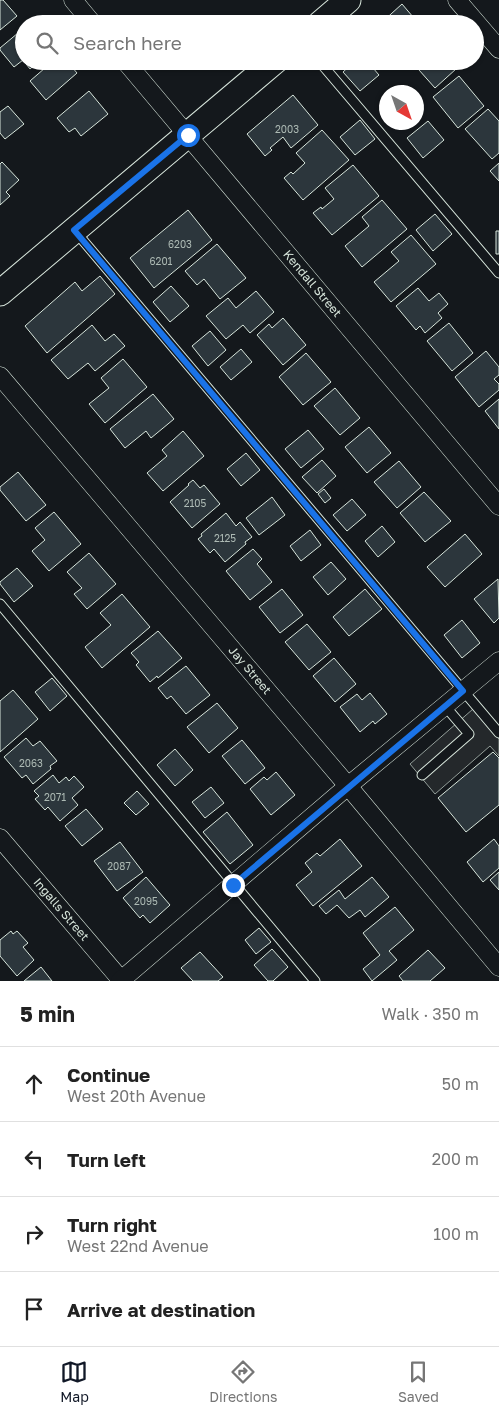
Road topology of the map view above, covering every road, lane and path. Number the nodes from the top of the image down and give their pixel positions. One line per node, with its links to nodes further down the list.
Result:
1 (73, 0): 4 (street)
2 (348, 0): 5 (street)
3 (457, 0): 6 (street)
4 (86, 15)
5 (330, 15)
6 (470, 15)
7 (484, 32): 8 (street)
8 (499, 49)
9 (133, 70): 12 (street, Kendall Street)
10 (264, 70): 12 (street)
11 (327, 70): 14 (lane)
12 (188, 135): 13 (street); 17 (street, Kendall Street)
13 (74, 230): 15 (street); 20 (lane)
14 (499, 273)
15 (0, 293)
16 (0, 376): 24 (street, Jay Street)
17 (499, 506)
18 (0, 604): 26 (lane)
19 (499, 661): 20 (street)
20 (463, 691): 21 (street); 22 (lane)
21 (445, 706): 23 (lane); 24 (street)
22 (499, 733)
23 (422, 775)
24 (348, 786): 26 (street); 27 (street, Jay Street)
25 (0, 838): 28 (street, Ingalls Street)
26 (233, 885): 28 (street); 29 (lane)
27 (499, 967)
28 (121, 981)
29 (315, 981)

